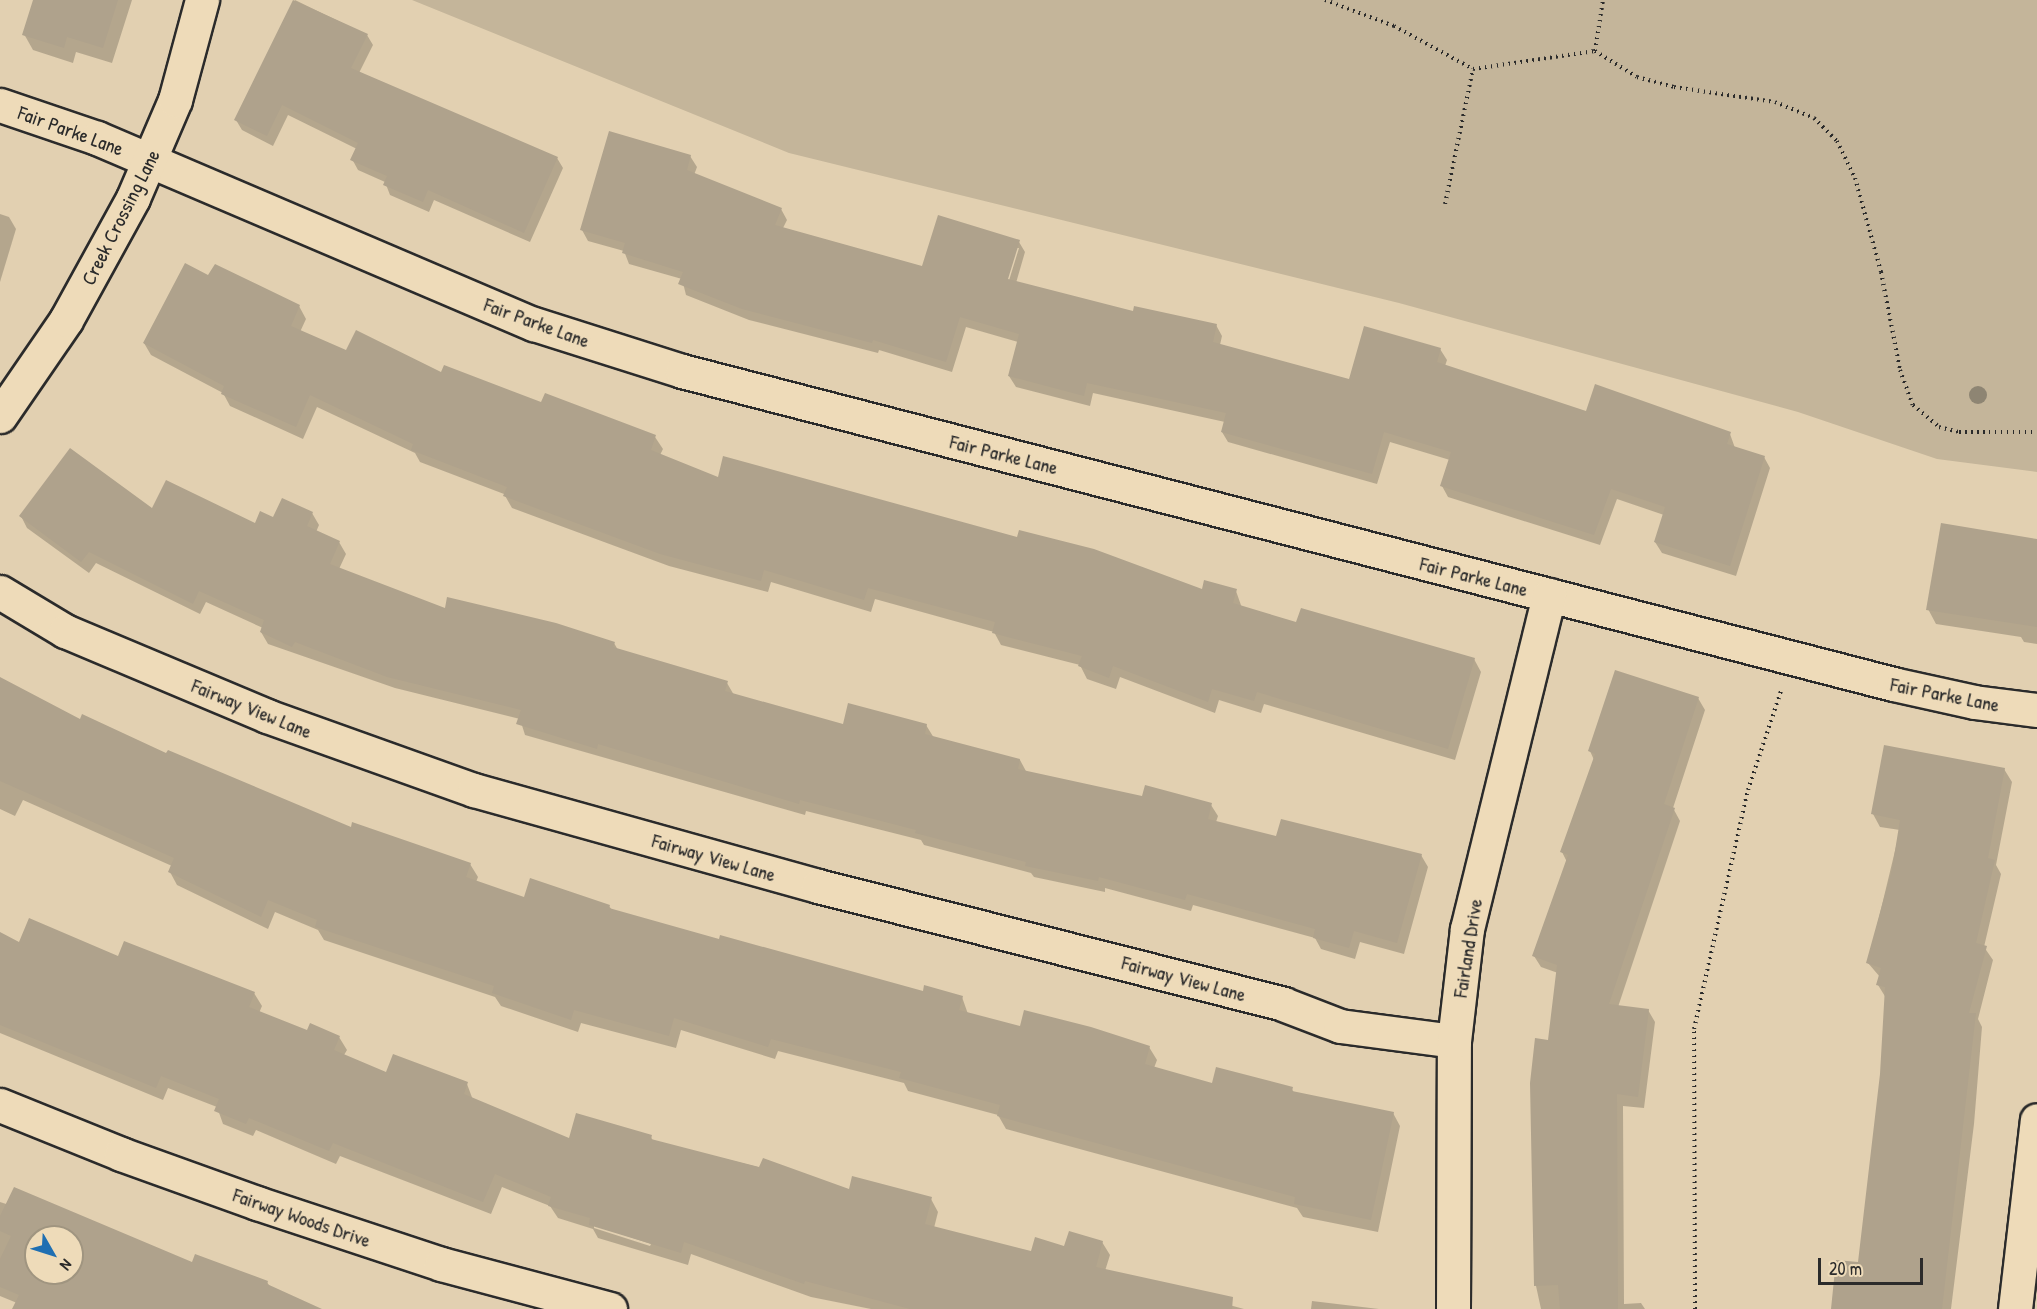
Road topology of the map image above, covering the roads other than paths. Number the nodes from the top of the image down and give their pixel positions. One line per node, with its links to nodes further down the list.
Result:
1 (202, 0): 3 (street, Creek Crossing Lane)
2 (0, 105): 3 (street, Fair Parke Lane)
3 (150, 160): 4 (street, Creek Crossing Lane); 6 (street, Fair Parke Lane)
4 (0, 416)
5 (0, 592): 8 (street, Fairway View Lane)
6 (1549, 595): 7 (street, Fair Parke Lane); 8 (street, Fairland Drive)
7 (2037, 710)
8 (1454, 1041): 12 (street, Fairland Drive)
9 (0, 1105): 11 (street, Fairway Woods Drive)
10 (2036, 1139): 13 (street)
11 (610, 1309)
12 (1453, 1309)
13 (2014, 1309)

